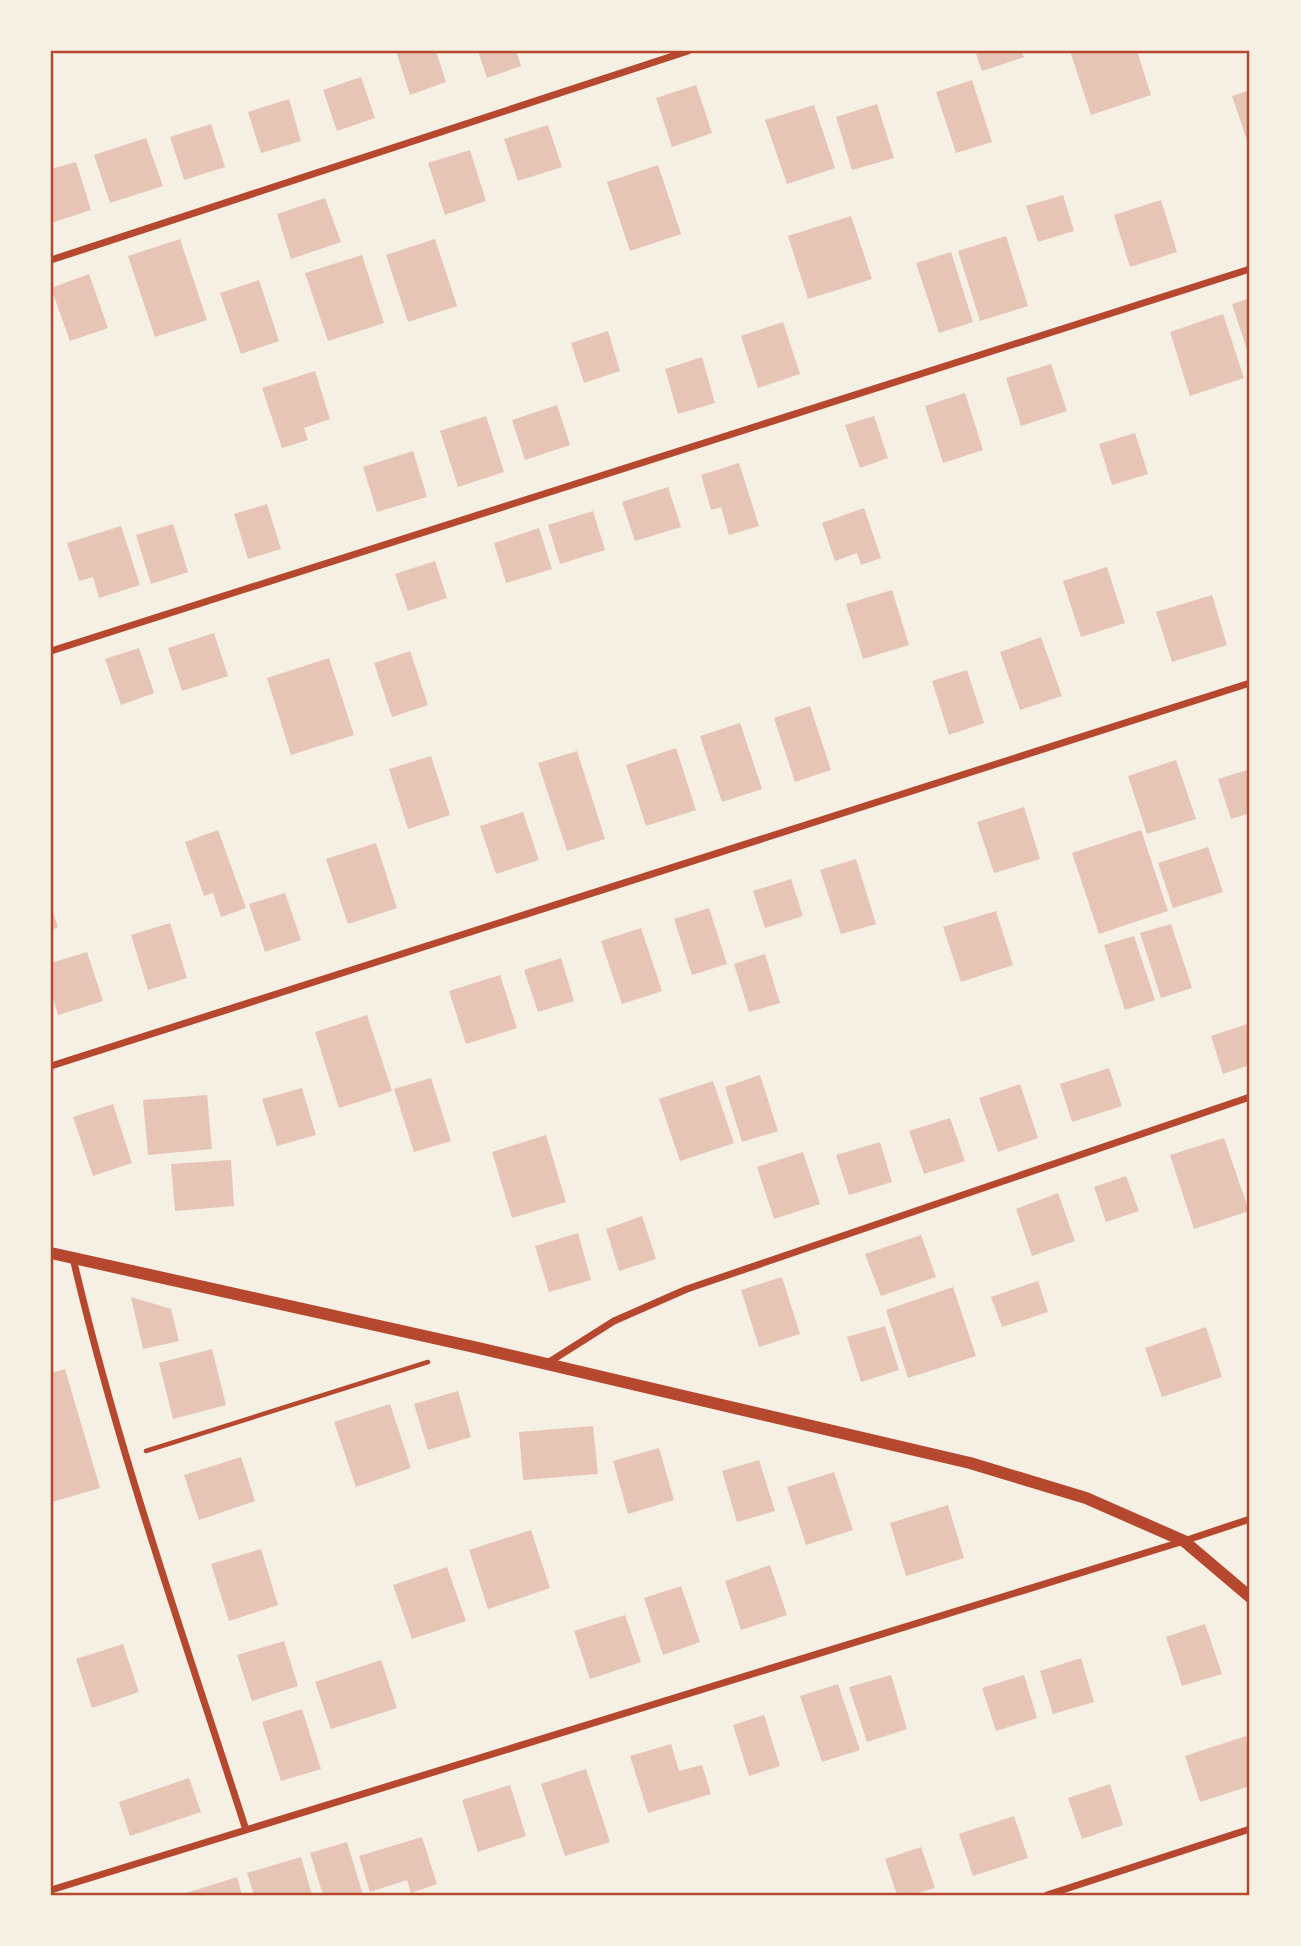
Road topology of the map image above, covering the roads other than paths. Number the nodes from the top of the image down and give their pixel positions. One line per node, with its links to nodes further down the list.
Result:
1 (688, 51): 2 (street)
2 (51, 260)
3 (1250, 269): 4 (street)
4 (51, 651)
5 (1250, 683): 6 (street)
6 (51, 1066)
7 (1250, 1097): 10 (street)
8 (51, 1253): 9 (street)
9 (73, 1258): 10 (street); 15 (street)
10 (546, 1364): 12 (street)
11 (1250, 1519): 12 (street)
12 (1184, 1541): 13 (street); 15 (street)
13 (1250, 1597)
14 (1250, 1829): 17 (street)
15 (246, 1830): 16 (street)
16 (51, 1890)
17 (1047, 1895)

